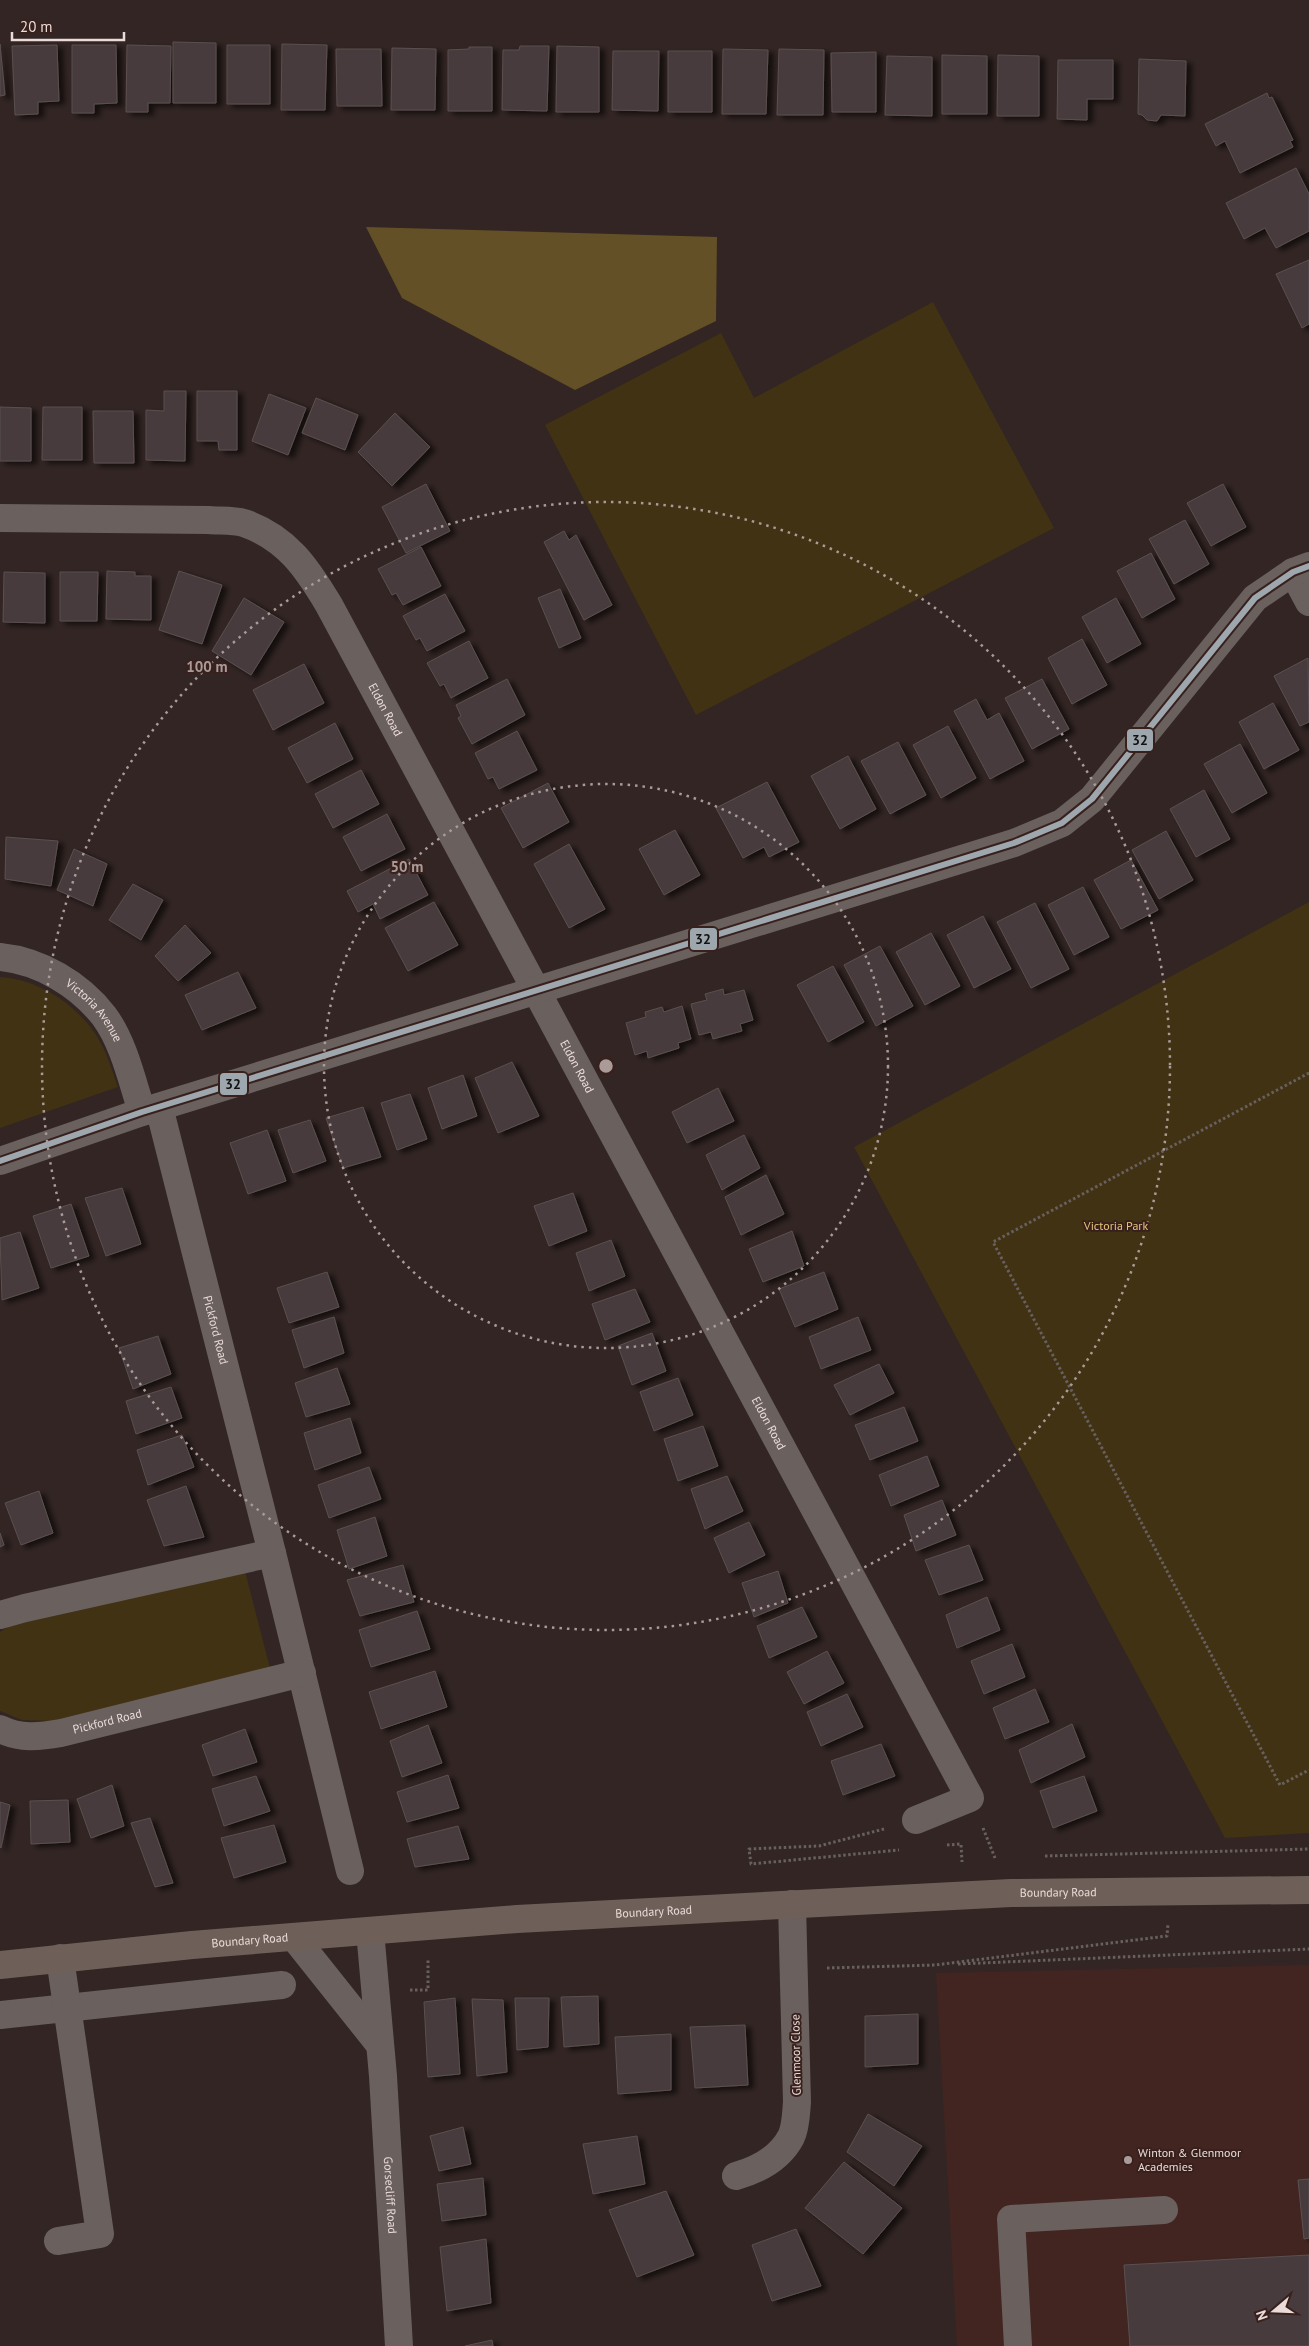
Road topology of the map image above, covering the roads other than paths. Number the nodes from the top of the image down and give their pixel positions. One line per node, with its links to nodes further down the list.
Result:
1 (0, 518): 5 (street, Eldon Road)
2 (1301, 569): 3 (street); 5 (street)
3 (1309, 602)
4 (0, 957): 6 (street, Victoria Avenue)
5 (537, 990): 6 (street); 12 (street, Eldon Road)
6 (150, 1110): 7 (street); 8 (street, Pickford Road)
7 (0, 1161)
8 (272, 1553): 9 (street); 10 (street, Pickford Road)
9 (0, 1616)
10 (302, 1673): 11 (street, Pickford Road); 13 (street, Pickford Road)
11 (0, 1729)
12 (916, 1820)
13 (350, 1871)
14 (1309, 1890): 15 (main road, Boundary Road)
15 (792, 1904): 16 (main road, Boundary Road); 24 (street, Glenmoor Close)
16 (370, 1931): 17 (main road, Boundary Road); 23 (street, Gorsecliff Road)
17 (294, 1938): 18 (main road, Boundary Road); 23 (street)
18 (60, 1958): 19 (main road, Boundary Road); 21 (street)
19 (0, 1965)
20 (282, 1985): 21 (street)
21 (66, 2008): 22 (street); 26 (street)
22 (0, 2015)
23 (380, 2045): 27 (street, Gorsecliff Road)
24 (736, 2176)
25 (1164, 2210): 28 (street)
26 (58, 2241)
27 (398, 2346)
28 (1018, 2346)

